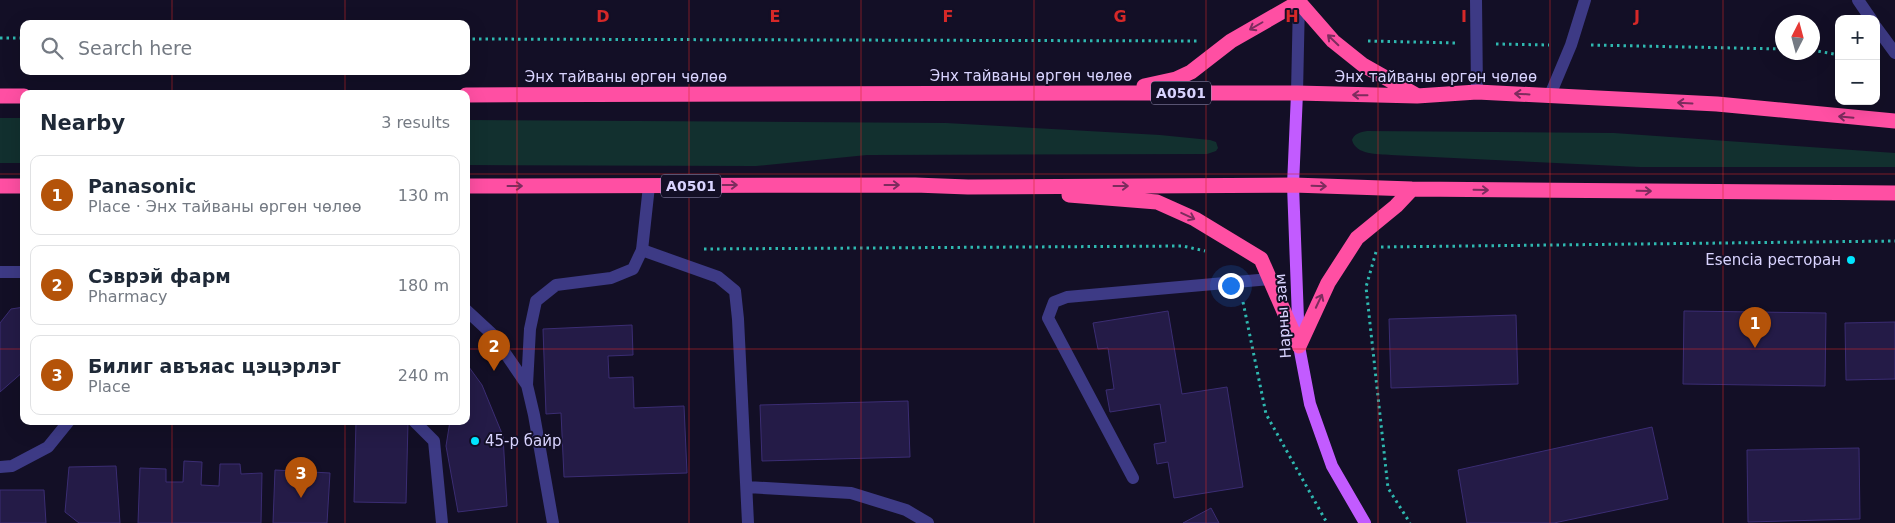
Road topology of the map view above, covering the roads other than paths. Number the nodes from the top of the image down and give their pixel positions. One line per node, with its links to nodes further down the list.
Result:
1 (1476, 0): 8 (street)
2 (1585, 0): 12 (street)
3 (1858, 0): 5 (street)
4 (1299, 1): 9 (highway, one-way to 9); 10 (street); 15 (highway)
5 (1868, 15)
6 (1880, 32): 7 (street)
7 (1895, 53)
8 (1477, 92): 12 (highway, Энх тайваны өргөн чөлөө / A0501, one-way to 8); 15 (highway, Энх тайваны өргөн чөлөө / A0501)
9 (1116, 93): 10 (highway, Энх тайваны өргөн чөлөө / A0501); 11 (highway, Энх тайваны өргөн чөлөө / A0501)
10 (1297, 93): 15 (highway, Энх тайваны өргөн чөлөө / A0501, one-way to 10); 17 (main road, Нарны зам)
11 (470, 94)
12 (1550, 95): 16 (highway, Энх тайваны өргөн чөлөө / A0501, one-way to 12)
13 (0, 96): 14 (highway)
14 (20, 96)
15 (1417, 96)
16 (1895, 121)
17 (1293, 185): 22 (highway, A0501, one-way to 17); 23 (highway, A0501, one-way to 23); 30 (main road, Нарны зам)
18 (0, 186): 19 (highway)
19 (20, 186)
20 (470, 186): 21 (highway, A0501, one-way to 21)
21 (648, 186): 22 (highway, A0501, one-way to 22); 25 (street)
22 (968, 187): 28 (highway, one-way to 28)
23 (1412, 189): 24 (highway, A0501, one-way to 24); 30 (highway, one-way to 23)
24 (1895, 193)
25 (642, 250): 31 (street); 36 (street)
26 (0, 272): 27 (street)
27 (20, 272)
28 (1270, 279): 30 (highway); 35 (street)
29 (470, 314): 31 (street)
30 (1299, 346): 41 (main road, Нарны зам)
31 (527, 385): 38 (street)
32 (66, 425): 34 (street)
33 (418, 425): 37 (street)
34 (0, 467)
35 (1133, 478)
36 (746, 487): 39 (street); 40 (street)
37 (442, 523)
38 (553, 523)
39 (748, 523)
40 (928, 523)
41 (1365, 523)

